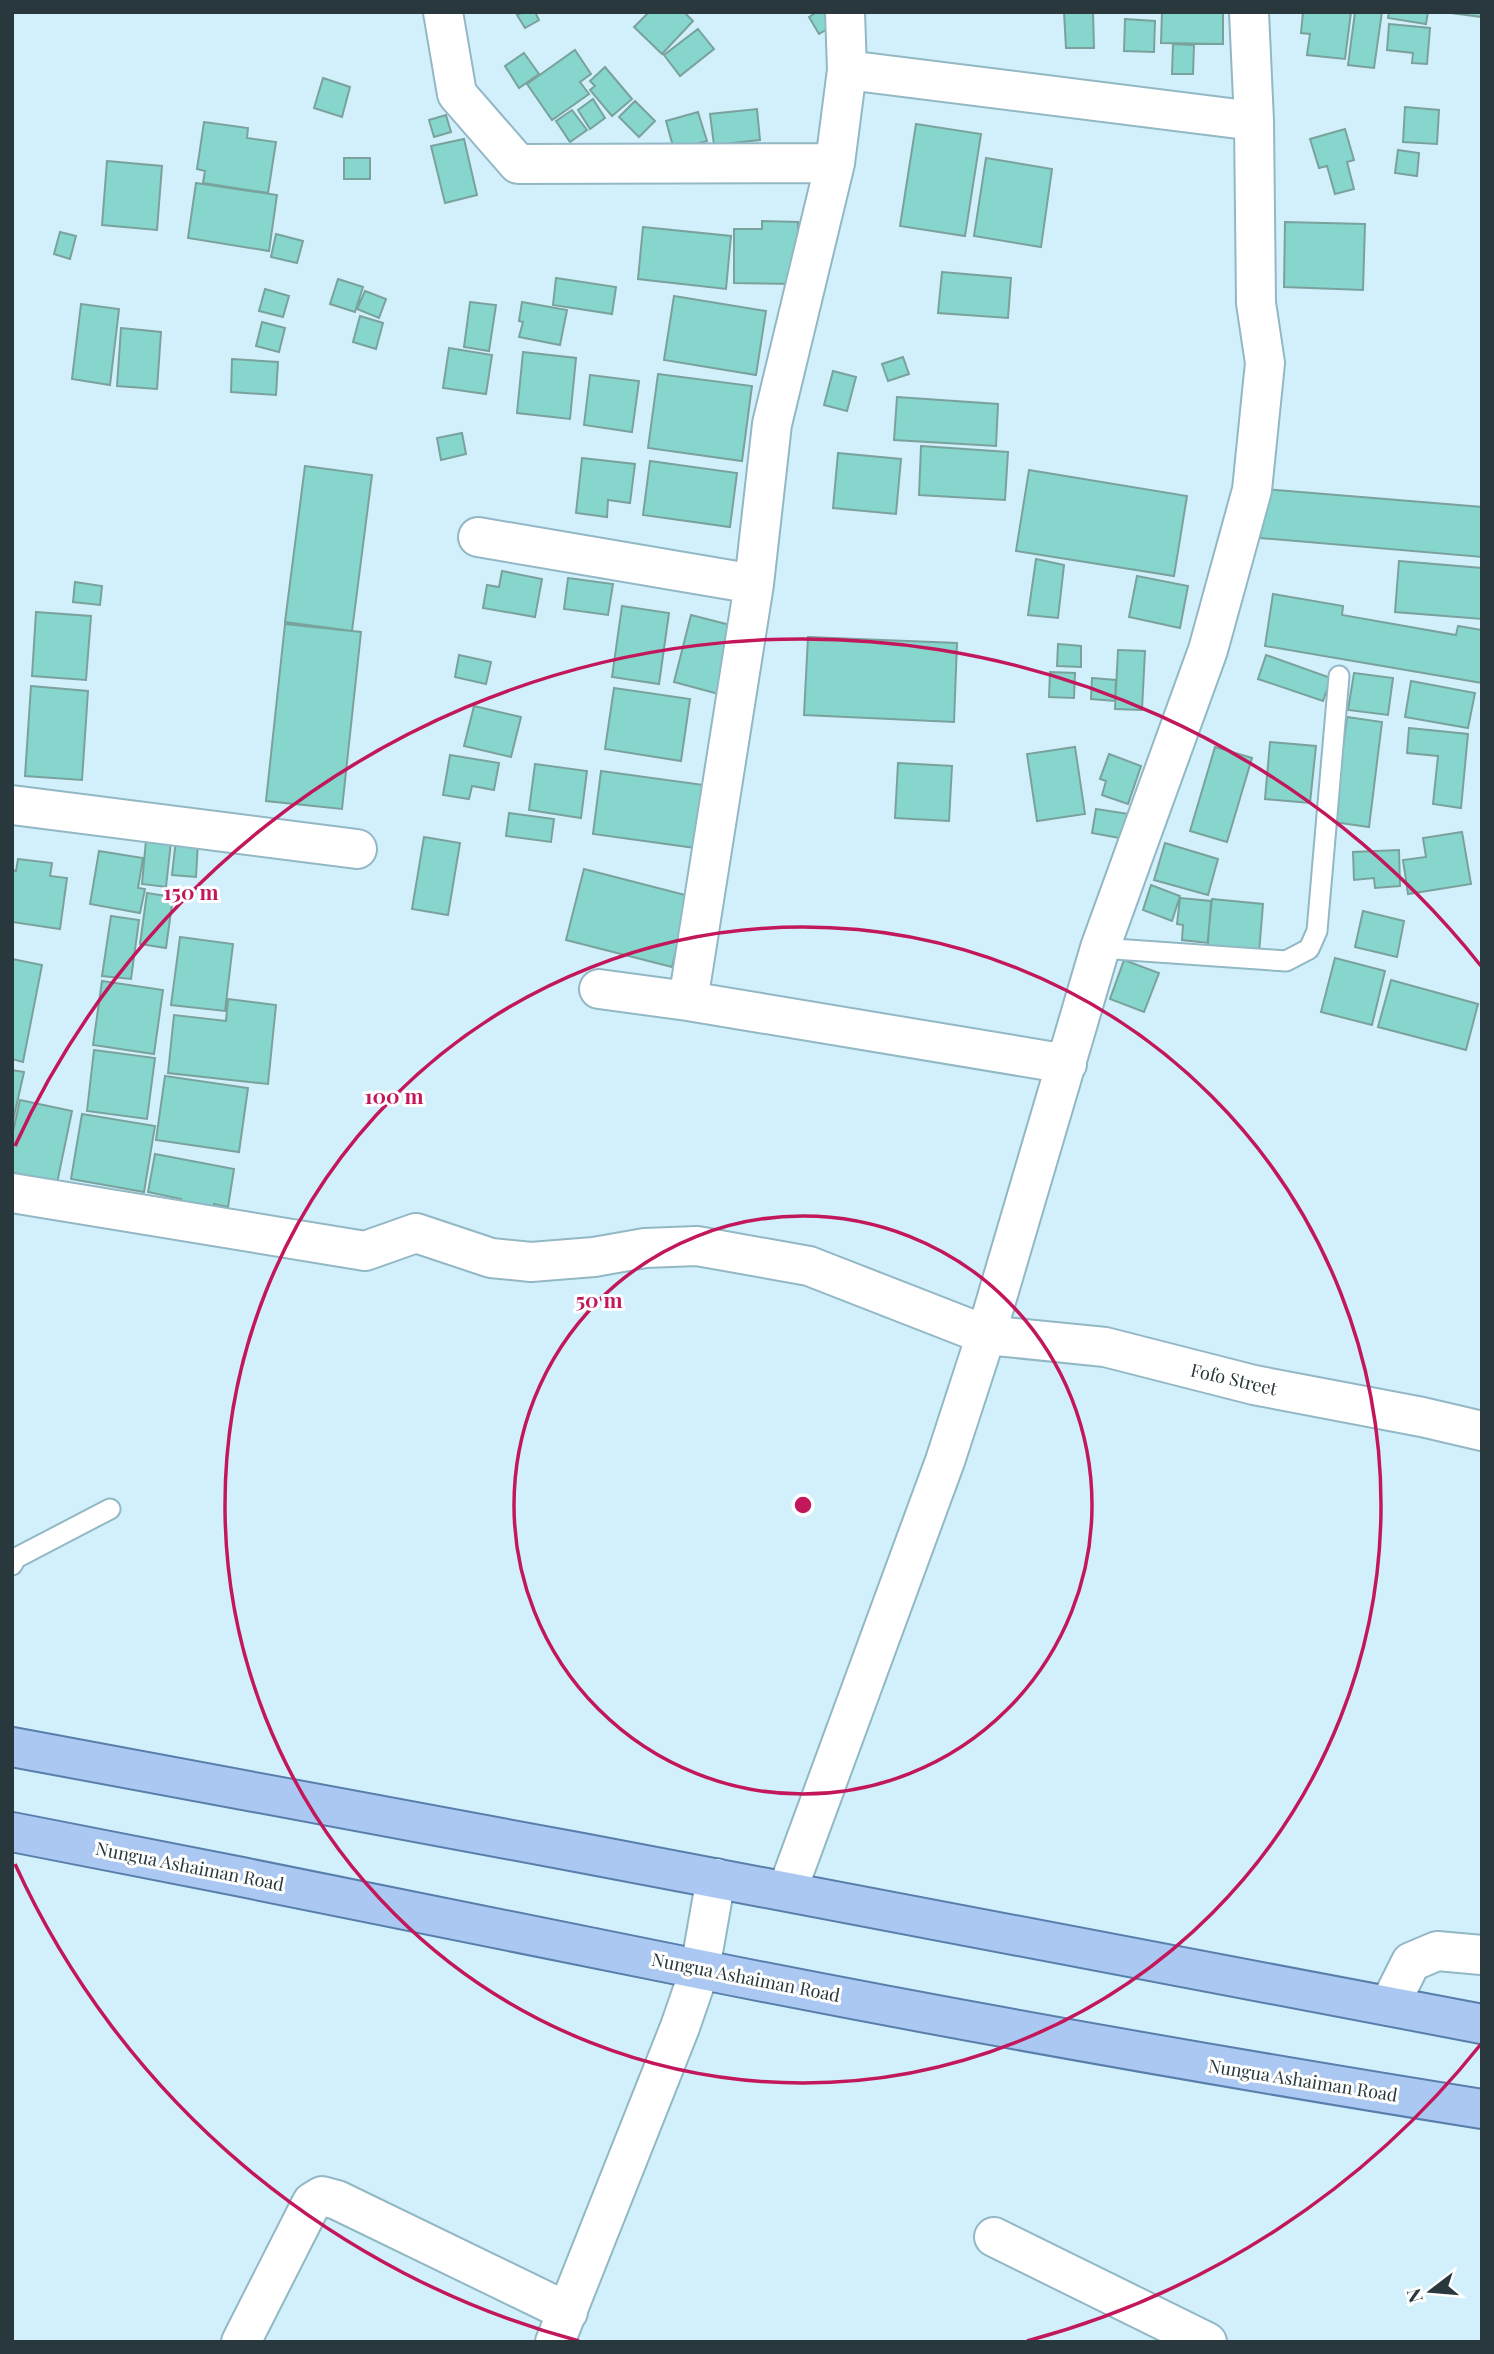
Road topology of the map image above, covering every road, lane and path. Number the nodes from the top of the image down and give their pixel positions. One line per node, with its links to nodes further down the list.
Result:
1 (443, 12): 6 (street)
2 (845, 12): 4 (street)
3 (1249, 12): 5 (street)
4 (847, 70): 5 (street); 6 (street)
5 (1254, 121): 12 (street)
6 (835, 163): 8 (street)
7 (478, 537): 8 (street)
8 (754, 584): 14 (street)
9 (1339, 676): 12 (lane)
10 (12, 804): 11 (street)
11 (357, 849)
12 (1100, 948): 15 (street)
13 (599, 989): 14 (street)
14 (688, 1001): 15 (street)
15 (1067, 1065): 17 (street)
16 (12, 1193): 17 (street, Fofo Street)
17 (986, 1335): 18 (street, Fofo Street); 24 (street)
18 (1482, 1431)
19 (110, 1509): 20 (lane)
20 (12, 1565)
21 (12, 1747): 23 (main road)
22 (12, 1832): 26 (main road, Nungua Ashaiman Road)
23 (716, 1878): 24 (main road); 26 (street)
24 (788, 1891): 27 (main road)
25 (1482, 1955): 27 (street)
26 (699, 1969): 29 (main road, Nungua Ashaiman Road); 31 (street)
27 (1389, 2006): 28 (main road)
28 (1482, 2024)
29 (1482, 2109)
30 (994, 2237): 33 (street)
31 (562, 2327): 32 (street)
32 (241, 2342)
33 (1207, 2342)

